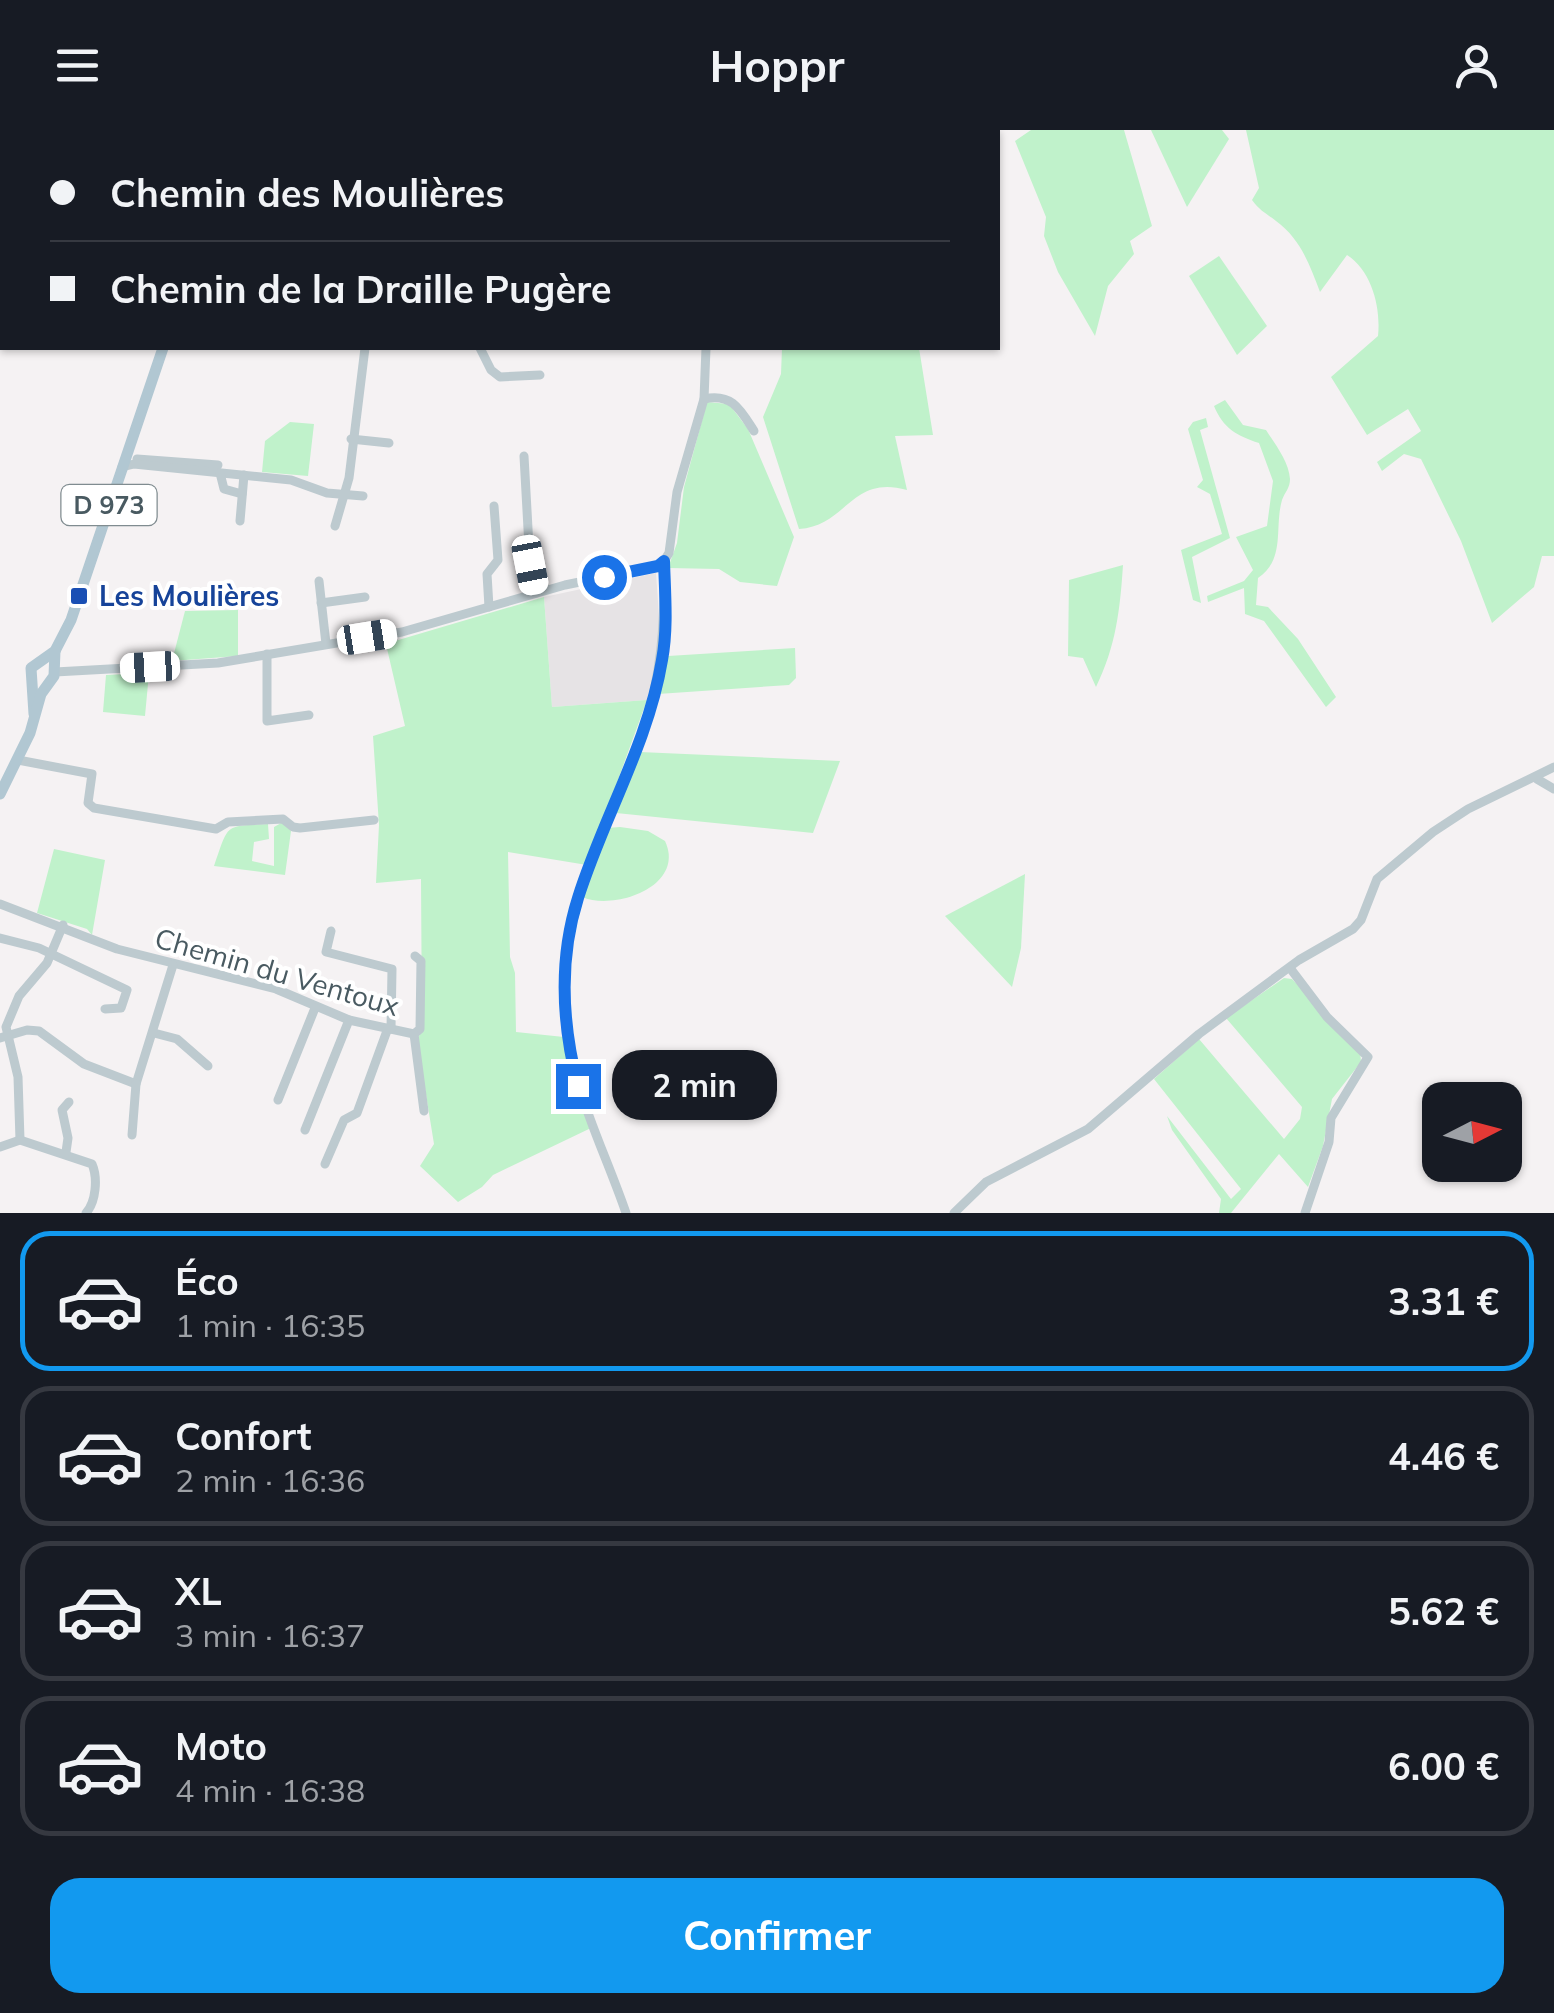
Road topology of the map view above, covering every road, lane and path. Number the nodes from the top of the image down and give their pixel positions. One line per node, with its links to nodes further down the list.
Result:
1 (365, 350): 8 (street)
2 (481, 350): 5 (street)
3 (706, 350): 6 (street)
4 (161, 351): 11 (main road, D 973)
5 (540, 375)
6 (704, 399): 7 (street); 20 (street)
7 (754, 430)
8 (351, 439): 9 (street); 15 (street)
9 (388, 443)
10 (524, 456): 22 (street)
11 (133, 461): 12 (street); 28 (main road, D 973)
12 (219, 468): 13 (street); 14 (street)
13 (244, 475): 14 (street); 15 (street)
14 (242, 494): 18 (street)
15 (342, 496): 16 (street); 19 (street)
16 (362, 496)
17 (494, 506): 25 (street)
18 (240, 521)
19 (335, 526)
20 (664, 561): 22 (street); 64 (street)
21 (319, 582): 24 (street)
22 (536, 594): 25 (street)
23 (365, 597): 24 (street)
24 (321, 603): 26 (street)
25 (490, 607): 26 (street)
26 (326, 644): 27 (street)
27 (268, 654): 28 (street); 30 (street)
28 (50, 666): 29 (main road); 29 (main road)
29 (40, 683): 31 (main road)
30 (309, 715)
31 (18, 760): 35 (main road); 36 (street)
32 (1554, 768): 33 (street)
33 (1537, 779): 34 (street); 44 (street)
34 (1554, 789)
35 (0, 794)
36 (374, 820)
37 (0, 904): 38 (street, Chemin du Ventoux)
38 (63, 926): 41 (street); 43 (street, Chemin du Ventoux)
39 (331, 931): 48 (street)
40 (0, 938): 41 (street)
41 (51, 956): 46 (street); 51 (street)
42 (416, 956): 50 (street)
43 (173, 965): 45 (street, Chemin du Ventoux); 49 (street)
44 (1290, 968): 65 (street); 66 (street)
45 (314, 1008): 47 (street, Chemin du Ventoux); 54 (street)
46 (104, 1009)
47 (348, 1020): 48 (street, Chemin du Ventoux); 57 (street)
48 (389, 1029): 50 (street, Chemin du Ventoux); 62 (street)
49 (154, 1033): 52 (street); 53 (street)
50 (414, 1034): 56 (street, Chemin du Ventoux)
51 (3, 1037): 53 (street); 59 (street)
52 (208, 1066)
53 (136, 1084): 58 (street)
54 (278, 1100)
55 (69, 1102): 61 (street)
56 (424, 1111)
57 (305, 1130)
58 (132, 1136)
59 (20, 1140): 60 (street); 61 (street)
60 (0, 1147)
61 (66, 1152): 63 (street)
62 (325, 1164)
63 (86, 1213)
64 (626, 1213)
65 (954, 1213)
66 (1305, 1213)

